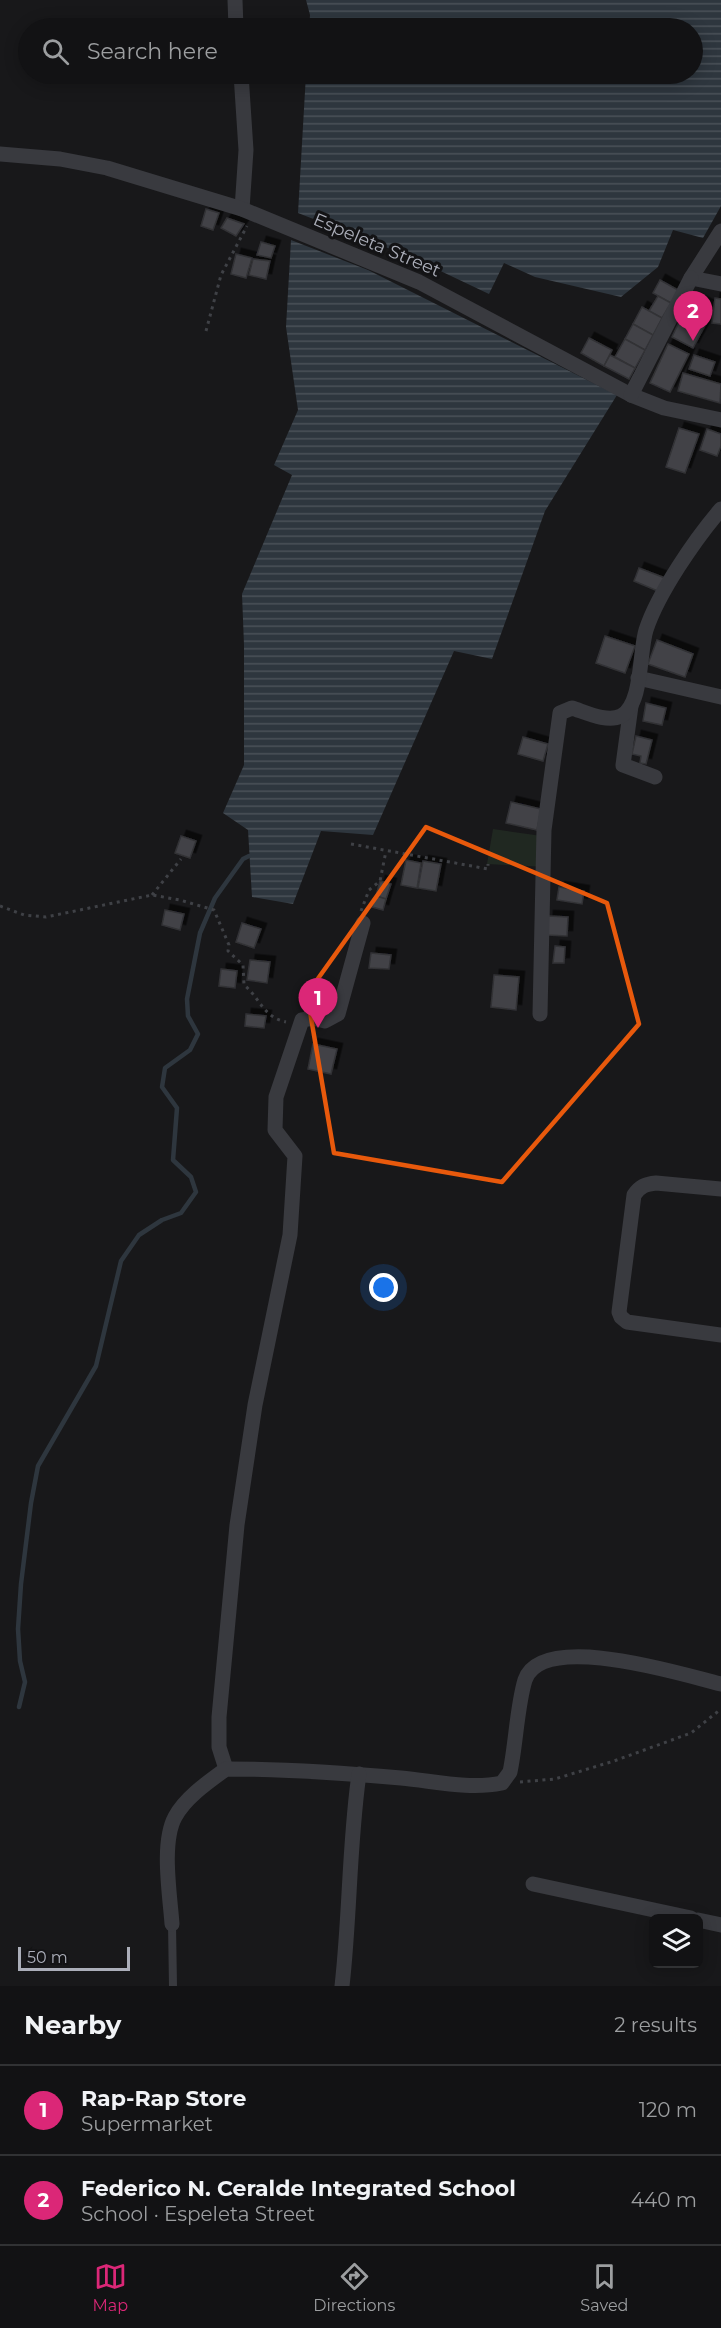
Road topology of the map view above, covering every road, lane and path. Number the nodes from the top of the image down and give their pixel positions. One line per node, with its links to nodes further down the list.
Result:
1 (236, 0): 2 (street)
2 (236, 18)
3 (242, 84): 5 (street)
4 (0, 154): 5 (street, Espeleta Street)
5 (248, 212): 9 (path); 10 (street, Espeleta Street)
6 (721, 231): 7 (street)
7 (692, 278): 8 (street); 10 (street)
8 (721, 284)
9 (206, 331)
10 (631, 394): 11 (street, Espeleta Street)
11 (721, 420)
12 (721, 509): 13 (street)
13 (638, 678): 14 (street); 15 (street)
14 (721, 697)
15 (631, 706): 16 (street); 24 (street)
16 (656, 777)
17 (351, 844): 18 (path)
18 (386, 851): 20 (path); 23 (path)
19 (181, 859): 21 (path)
20 (488, 864)
21 (152, 896): 22 (path); 25 (path)
22 (0, 906)
23 (363, 922): 25 (street)
24 (540, 1014)
25 (299, 1024): 30 (street)
26 (721, 1189): 27 (street)
27 (721, 1335)
28 (721, 1684): 32 (street)
29 (721, 1708): 32 (path)
30 (226, 1769): 31 (street); 36 (street)
31 (359, 1774): 32 (street); 39 (street)
32 (502, 1783)
33 (533, 1884): 34 (street)
34 (672, 1914)
35 (703, 1921): 37 (street)
36 (172, 1924): 38 (lane)
37 (721, 1925)
38 (172, 1986)
39 (342, 1986)

